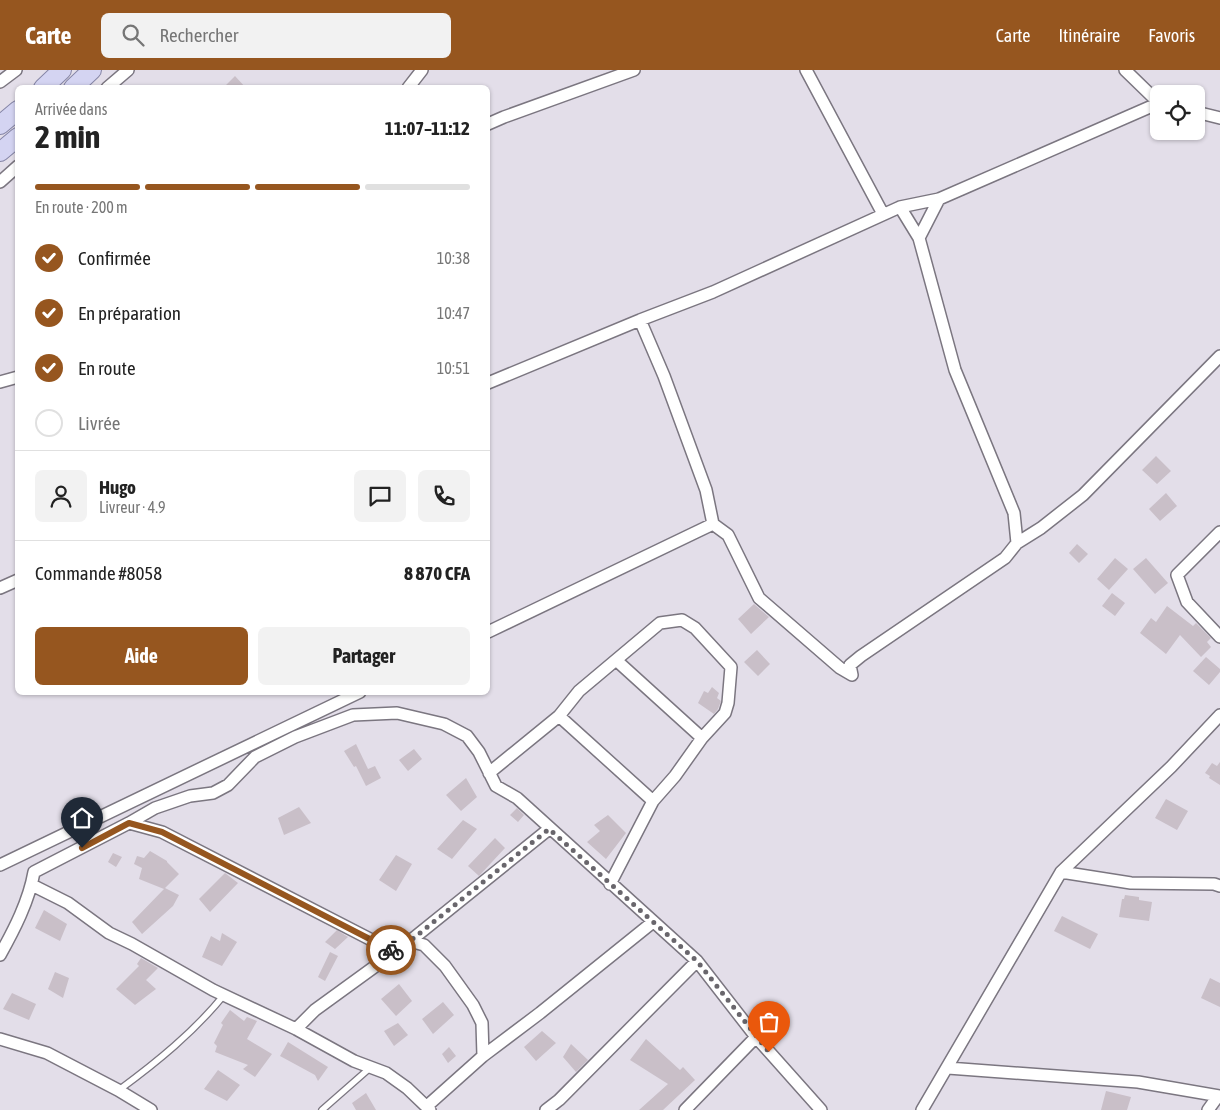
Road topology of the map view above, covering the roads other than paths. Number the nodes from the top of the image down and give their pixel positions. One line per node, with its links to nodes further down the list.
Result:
1 (16, 70): 9 (street)
2 (62, 70): 10 (main road)
3 (92, 70): 11 (main road)
4 (128, 70): 12 (street)
5 (422, 70): 13 (street)
6 (634, 70): 19 (street)
7 (806, 70): 27 (street)
8 (1126, 70): 14 (street)
9 (0, 82)
10 (46, 85)
11 (76, 85)
12 (111, 85)
13 (410, 85)
14 (1150, 94)
15 (1150, 107): 25 (street)
16 (15, 112): 20 (main road)
17 (1205, 114): 18 (street)
18 (1220, 118)
19 (490, 123)
20 (0, 125)
21 (15, 140): 22 (main road)
22 (0, 152)
23 (15, 169): 24 (street)
24 (0, 182)
25 (939, 199): 26 (street); 28 (street)
26 (900, 207): 27 (street); 28 (street)
27 (884, 214): 29 (street)
28 (919, 238): 36 (street)
29 (640, 320): 33 (street); 34 (street)
30 (1220, 356): 36 (street)
31 (15, 378): 32 (street)
32 (0, 382)
33 (490, 382)
34 (713, 524): 36 (street); 39 (street)
35 (1220, 532): 40 (street)
36 (1017, 543)
37 (15, 581): 38 (street)
38 (0, 588)
39 (490, 631)
40 (1220, 637)
41 (616, 660): 44 (street); 45 (street); 45 (street)
42 (354, 695): 50 (street)
43 (1220, 715): 51 (street)
44 (559, 716): 46 (street); 47 (street)
45 (702, 738): 47 (street)
46 (489, 773): 48 (street); 49 (street)
47 (653, 802): 52 (street)
48 (129, 823): 53 (street); 57 (street)
49 (549, 829): 52 (street); 56 (street)
50 (0, 865)
51 (1061, 872): 54 (street); 66 (street)
52 (610, 884): 55 (street)
53 (32, 885): 58 (street); 60 (street)
54 (1220, 886)
55 (653, 922): 59 (street); 64 (street)
56 (410, 941): 57 (street); 64 (street)
57 (395, 952): 61 (street)
58 (0, 955)
59 (697, 961): 62 (street); 72 (street)
60 (224, 995): 61 (street); 67 (lane)
61 (296, 1029): 65 (street)
62 (756, 1037): 73 (street); 74 (street)
63 (0, 1039): 67 (street)
64 (483, 1056): 69 (street)
65 (371, 1068): 69 (street); 71 (lane)
66 (948, 1068): 68 (street); 75 (street)
67 (118, 1090): 70 (street)
68 (1219, 1096): 76 (street)
69 (428, 1108)
70 (151, 1110)
71 (322, 1110)
72 (546, 1110)
73 (685, 1110)
74 (821, 1110)
75 (922, 1110)
76 (1208, 1110)

